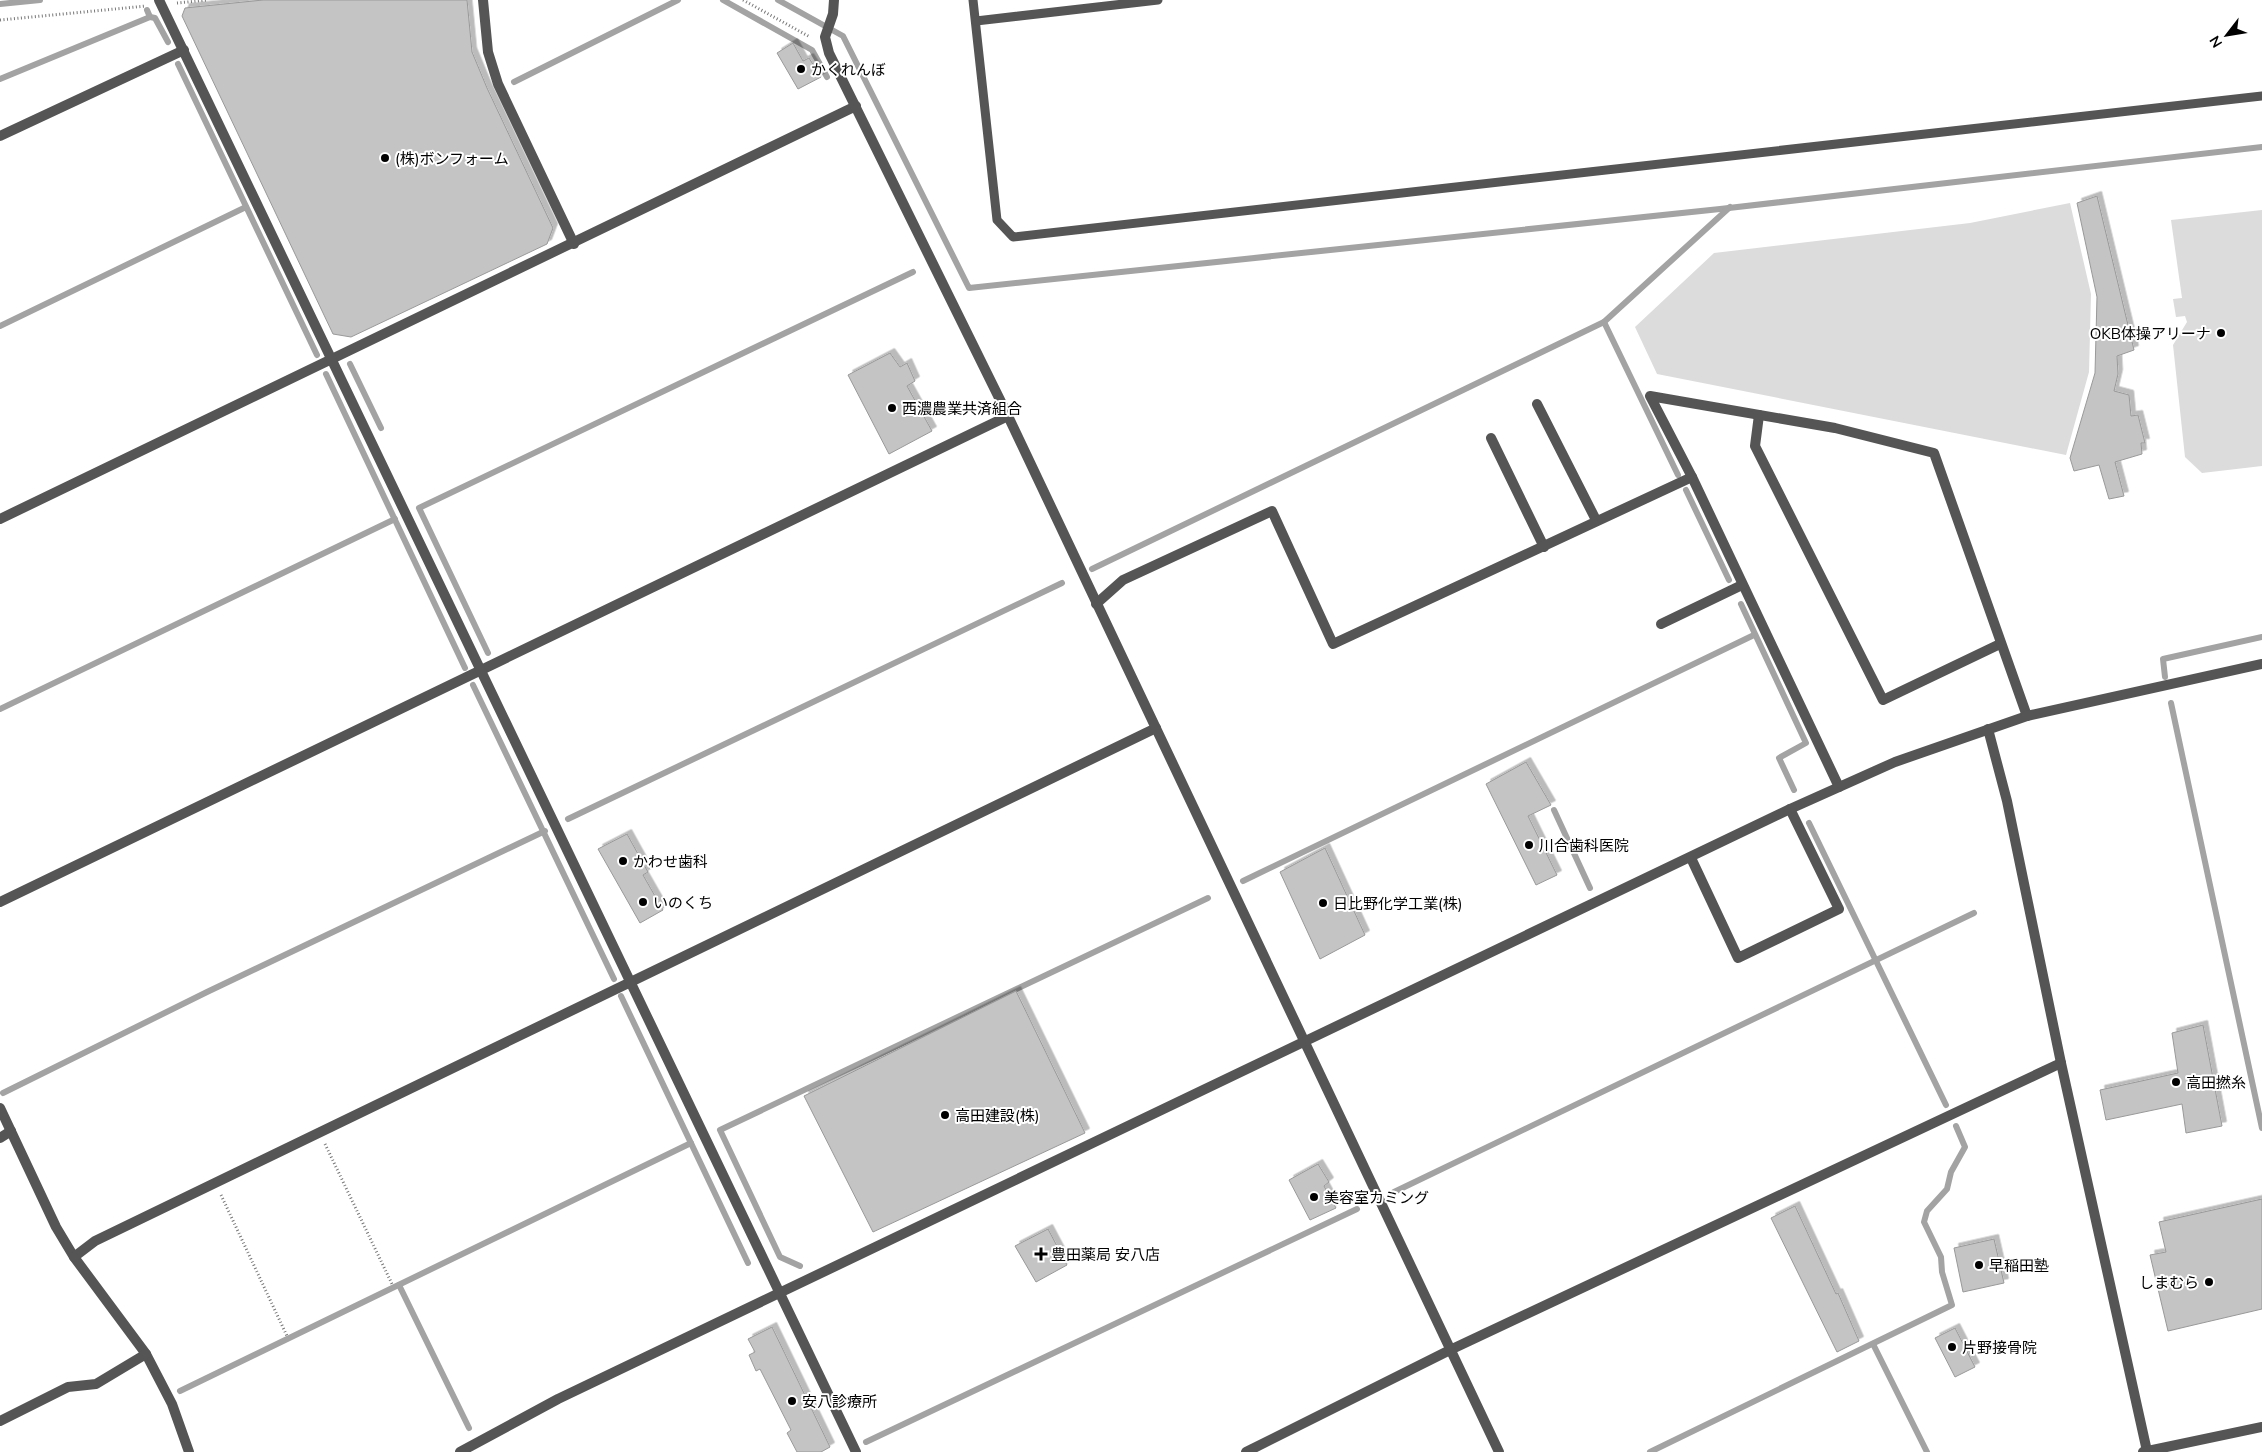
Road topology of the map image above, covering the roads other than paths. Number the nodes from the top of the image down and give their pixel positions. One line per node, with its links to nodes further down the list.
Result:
1 (483, 0): 11 (street)
2 (834, 0): 9 (street)
3 (973, 0): 6 (lane)
4 (1158, 0): 6 (lane)
5 (160, 2): 7 (street)
6 (976, 21): 8 (lane)
7 (184, 50): 10 (street); 12 (street)
8 (2262, 96)
9 (856, 106): 11 (street); 15 (street)
10 (0, 136)
11 (574, 244): 12 (street)
12 (331, 359): 18 (street); 26 (street)
13 (1537, 404): 19 (street)
14 (1759, 415): 17 (street); 24 (street); 24 (street)
15 (1008, 416): 22 (street); 26 (street)
16 (1491, 438): 20 (street)
17 (1692, 477): 19 (street); 21 (street)
18 (0, 519)
19 (1596, 520): 20 (street)
20 (1544, 547): 22 (street)
21 (1742, 585): 23 (street); 30 (street)
22 (1096, 604): 28 (street)
23 (1660, 624)
24 (2000, 644): 27 (street)
25 (2262, 664): 27 (street)
26 (481, 671): 33 (street); 34 (street)
27 (2027, 716): 29 (street)
28 (1156, 728): 34 (street); 35 (street)
29 (1988, 729): 30 (street); 36 (street)
30 (1839, 787): 31 (street)
31 (1790, 809): 32 (street); 32 (street)
32 (1690, 858): 35 (street)
33 (0, 902)
34 (632, 982): 40 (street); 41 (street)
35 (1305, 1041): 41 (street); 42 (street)
36 (2061, 1063): 42 (street); 51 (street)
37 (0, 1108): 38 (street)
38 (11, 1131): 39 (street); 40 (street)
39 (0, 1138)
40 (74, 1257): 43 (street)
41 (780, 1292): 47 (street); 48 (street)
42 (1450, 1350): 49 (street); 50 (street)
43 (146, 1354): 44 (street); 46 (street)
44 (0, 1421)
45 (2262, 1427): 51 (street)
46 (189, 1452)
47 (460, 1452)
48 (856, 1452)
49 (1246, 1452)
50 (1499, 1452)
51 (2145, 1452)

